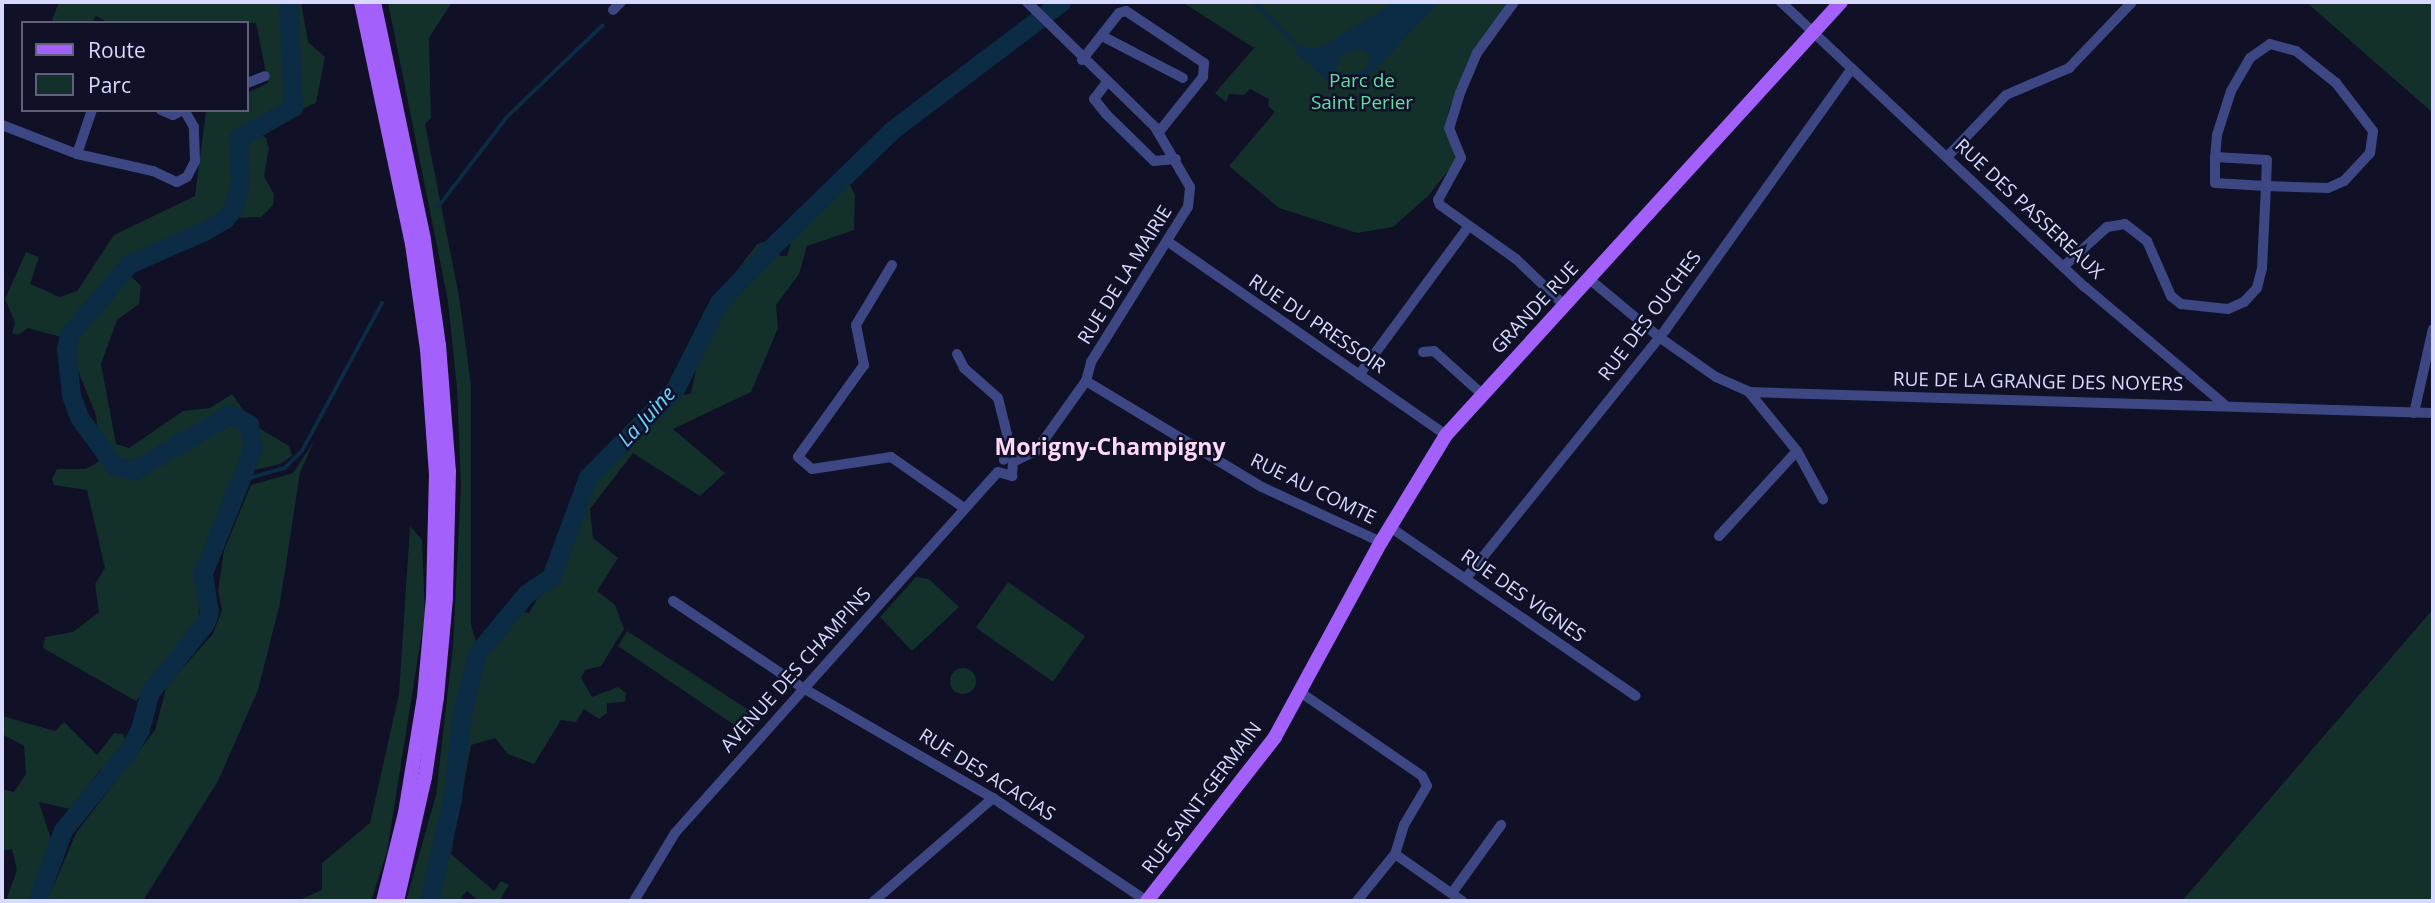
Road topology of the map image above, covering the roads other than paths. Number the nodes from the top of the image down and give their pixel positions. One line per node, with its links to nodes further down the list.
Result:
1 (360, 2): 61 (main road)
2 (374, 2): 62 (main road)
3 (1514, 2): 25 (street)
4 (1781, 2): 8 (street, RUE DES PASSEREAUX)
5 (1841, 2): 8 (main road, GRANDE RUE)
6 (2132, 2): 21 (street)
7 (1034, 5): 10 (street)
8 (1815, 32): 11 (street, RUE DES PASSEREAUX); 29 (main road, GRANDE RUE)
9 (1102, 36): 10 (street); 13 (street); 19 (street)
10 (1082, 60): 14 (street)
11 (1852, 68): 21 (street, RUE DES PASSEREAUX); 32 (street, RUE DES OUCHES)
12 (265, 75): 15 (street)
13 (1183, 78)
14 (1107, 82): 19 (street); 23 (street)
15 (248, 83)
16 (91, 112): 20 (street)
17 (185, 112): 20 (street)
18 (2, 125): 20 (street)
19 (1159, 132): 23 (street)
20 (76, 154)
21 (1948, 156): 28 (street, RUE DES PASSEREAUX)
22 (2215, 157): 24 (street); 24 (street); 24 (street)
23 (1175, 159): 26 (street, RUE DE LA MAIRIE)
24 (2266, 186): 28 (street)
25 (1469, 226): 30 (street); 35 (street)
26 (1167, 241): 35 (street, RUE DU PRESSOIR); 36 (street, RUE DE LA MAIRIE)
27 (892, 265): 47 (street)
28 (2064, 266): 39 (street, RUE DES PASSEREAUX)
29 (1588, 278): 30 (main road, GRANDE RUE); 32 (street, RUE DE LA GRANGE DES NOYERS)
30 (1563, 304): 38 (main road, GRANDE RUE)
31 (2433, 329): 40 (street)
32 (1659, 337): 37 (street, RUE DE LA GRANGE DES NOYERS); 51 (street, RUE DES OUCHES)
33 (1423, 352): 38 (street)
34 (957, 355): 44 (street)
35 (1359, 375): 42 (street, RUE DU PRESSOIR)
36 (1086, 381): 44 (street); 50 (street, RUE AU COMTE)
37 (1749, 392): 39 (street, RUE DE LA GRANGE DES NOYERS); 43 (street)
38 (1482, 394): 42 (main road, GRANDE RUE)
39 (2224, 404): 40 (street, RUE DE LA GRANGE DES NOYERS)
40 (2414, 412): 41 (street, RUE DE LA GRANGE DES NOYERS)
41 (2433, 413)
42 (1446, 435): 48 (main road, GRANDE RUE)
43 (1797, 452): 46 (street); 49 (street)
44 (1009, 461): 45 (street); 45 (street)
45 (998, 472): 47 (street, AVENUE DES CHAMPINS)
46 (1823, 499)
47 (964, 508): 54 (street, AVENUE DES CHAMPINS)
48 (1390, 527): 50 (main road, GRANDE RUE); 51 (street, RUE DES VIGNES)
49 (1719, 536)
50 (1381, 542): 53 (main road, GRANDE RUE)
51 (1466, 578): 56 (street, RUE DES VIGNES)
52 (673, 601): 54 (street, RUE DES ACACIAS)
53 (1326, 643): 55 (main road, RUE SAINT-GERMAIN)
54 (803, 688): 57 (street, RUE DES ACACIAS); 63 (street, AVENUE DES CHAMPINS)
55 (1300, 692): 59 (street); 65 (main road, RUE SAINT-GERMAIN)
56 (1636, 696)
57 (993, 798): 64 (street); 65 (street, RUE DES ACACIAS)
58 (1502, 825): 60 (street)
59 (1395, 854): 60 (street); 66 (street)
60 (1452, 893): 67 (street)
61 (383, 901)
62 (397, 901)
63 (634, 901)
64 (874, 901)
65 (1147, 901)
66 (1357, 901)
67 (1462, 901)

